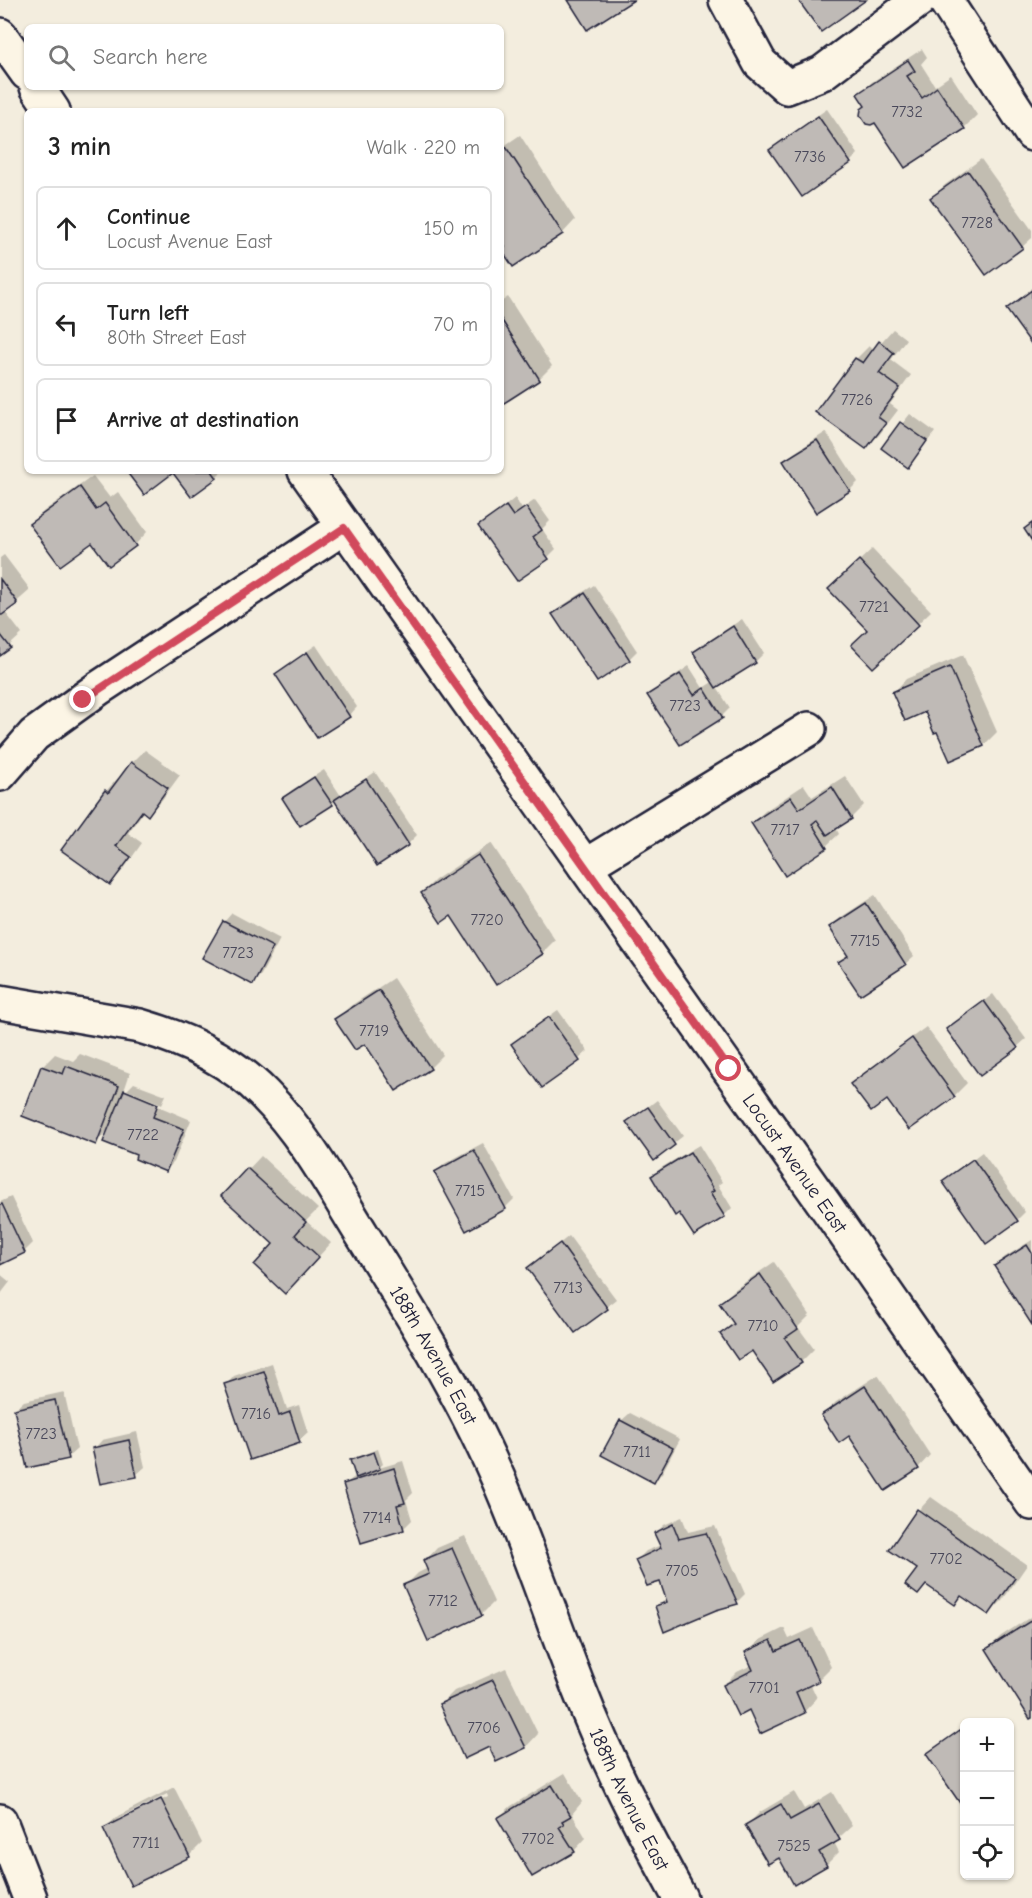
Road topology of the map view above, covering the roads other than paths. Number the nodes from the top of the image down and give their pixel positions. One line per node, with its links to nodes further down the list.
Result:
1 (726, 0): 2 (street)
2 (919, 0)
3 (945, 0): 8 (street)
4 (0, 35): 5 (street)
5 (24, 69)
6 (39, 90): 7 (street)
7 (51, 108)
8 (1032, 134)
9 (306, 474): 10 (street, Locust Avenue East)
10 (344, 528): 12 (street); 13 (street, Locust Avenue East)
11 (809, 729): 13 (street)
12 (0, 774)
13 (585, 866): 15 (street, Locust Avenue East)
14 (0, 1002): 20 (street, 188th Avenue East)
15 (991, 1443): 16 (street); 17 (street, Locust Avenue East)
16 (1032, 1472)
17 (1032, 1503)
18 (0, 1821): 19 (street)
19 (30, 1898)
20 (680, 1898)

